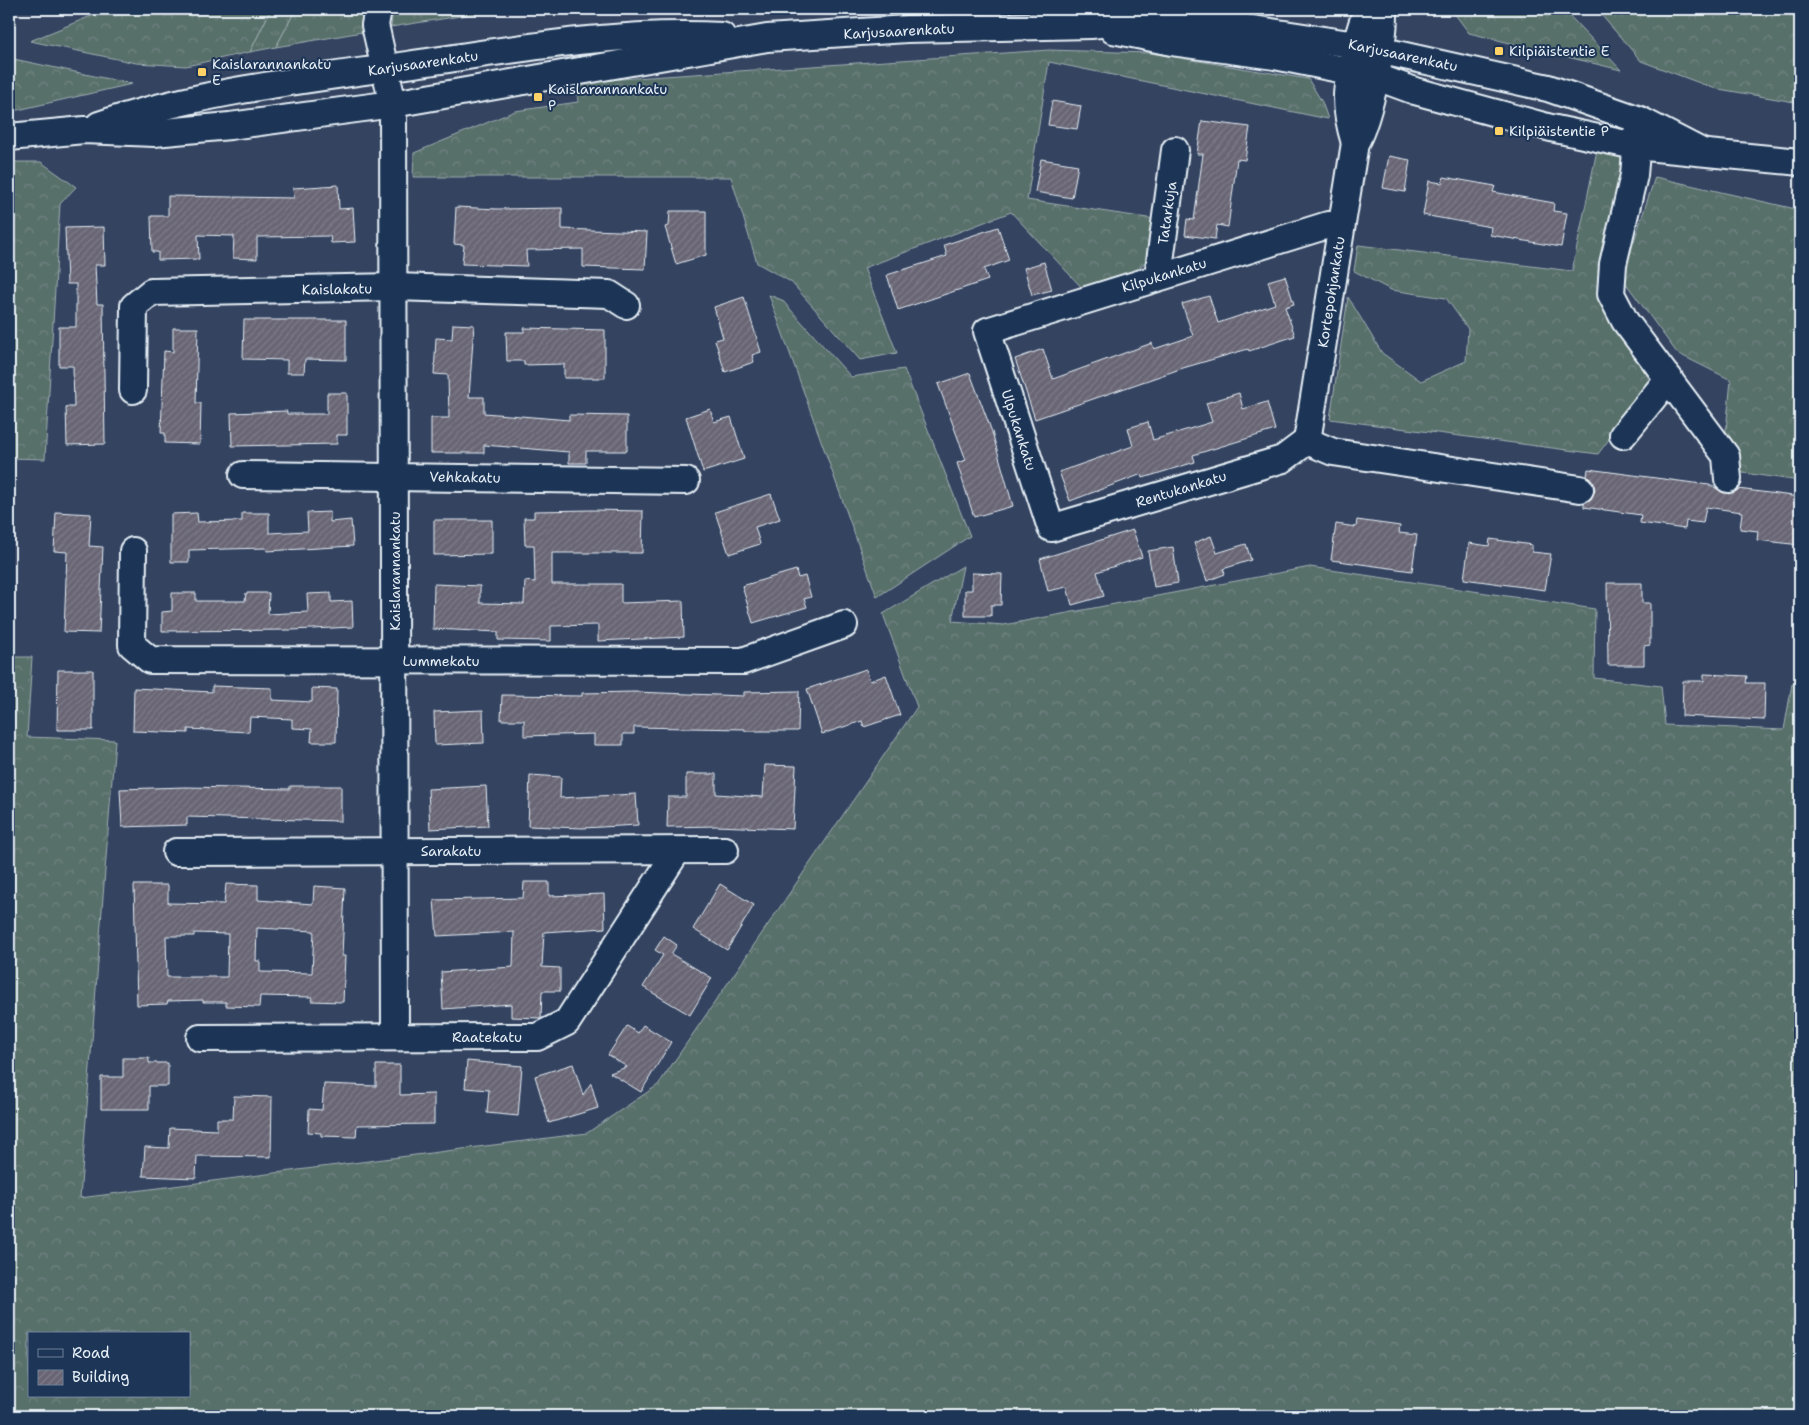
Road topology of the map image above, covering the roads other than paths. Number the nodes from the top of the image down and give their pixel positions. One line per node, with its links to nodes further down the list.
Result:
1 (378, 9): 7 (street, Kaislarannankatu)
2 (1368, 9): 6 (street)
3 (1384, 9): 6 (street)
4 (1091, 25): 5 (street, Karjusaarenkatu); 6 (street, Karjusaarenkatu); 8 (street, Karjusaarenkatu)
5 (767, 38): 7 (street, Karjusaarenkatu); 9 (street, Karjusaarenkatu)
6 (1368, 48): 8 (street, Kortepohjankatu); 10 (street, Karjusaarenkatu)
7 (385, 68): 9 (street, Kaislarannankatu); 11 (street, Karjusaarenkatu)
8 (1363, 74): 13 (street, Karjusaarenkatu); 17 (street, Kortepohjankatu)
9 (393, 104): 11 (street, Karjusaarenkatu); 19 (street, Kaislarannankatu)
10 (1640, 120): 13 (street); 15 (street, Karjusaarenkatu)
11 (84, 130): 12 (street, Karjusaarenkatu)
12 (9, 137)
13 (1635, 146): 15 (street, Karjusaarenkatu); 22 (street)
14 (1175, 150): 18 (street, Tatarkuja)
15 (1702, 152): 16 (street, Karjusaarenkatu)
16 (1800, 162)
17 (1341, 226): 18 (street, Kilpukankatu); 25 (street, Kortepohjankatu)
18 (1158, 276): 21 (street, Kilpukankatu)
19 (395, 287): 20 (street, Kaislakatu); 23 (street, Kaislakatu); 27 (street, Kaislarannankatu)
20 (626, 305)
21 (987, 331): 31 (street, Ulpukankatu)
22 (1669, 378): 24 (street); 28 (street)
23 (133, 390)
24 (1623, 435)
25 (1307, 441): 30 (street); 31 (street, Rentukankatu)
26 (243, 475): 27 (street, Vehkakatu)
27 (394, 476): 29 (street, Vehkakatu); 34 (street, Kaislarannankatu)
28 (1728, 479)
29 (686, 481)
30 (1580, 489)
31 (1051, 528)
32 (133, 551): 34 (street, Lummekatu)
33 (844, 625): 34 (street, Lummekatu)
34 (395, 661): 38 (street, Kaislarannankatu)
35 (678, 850): 36 (street, Sarakatu); 38 (street, Sarakatu); 39 (street, Raatekatu)
36 (725, 850)
37 (176, 852): 38 (street, Sarakatu)
38 (395, 852): 39 (street, Kaislarannankatu)
39 (394, 1037): 40 (street, Raatekatu)
40 (200, 1038)

